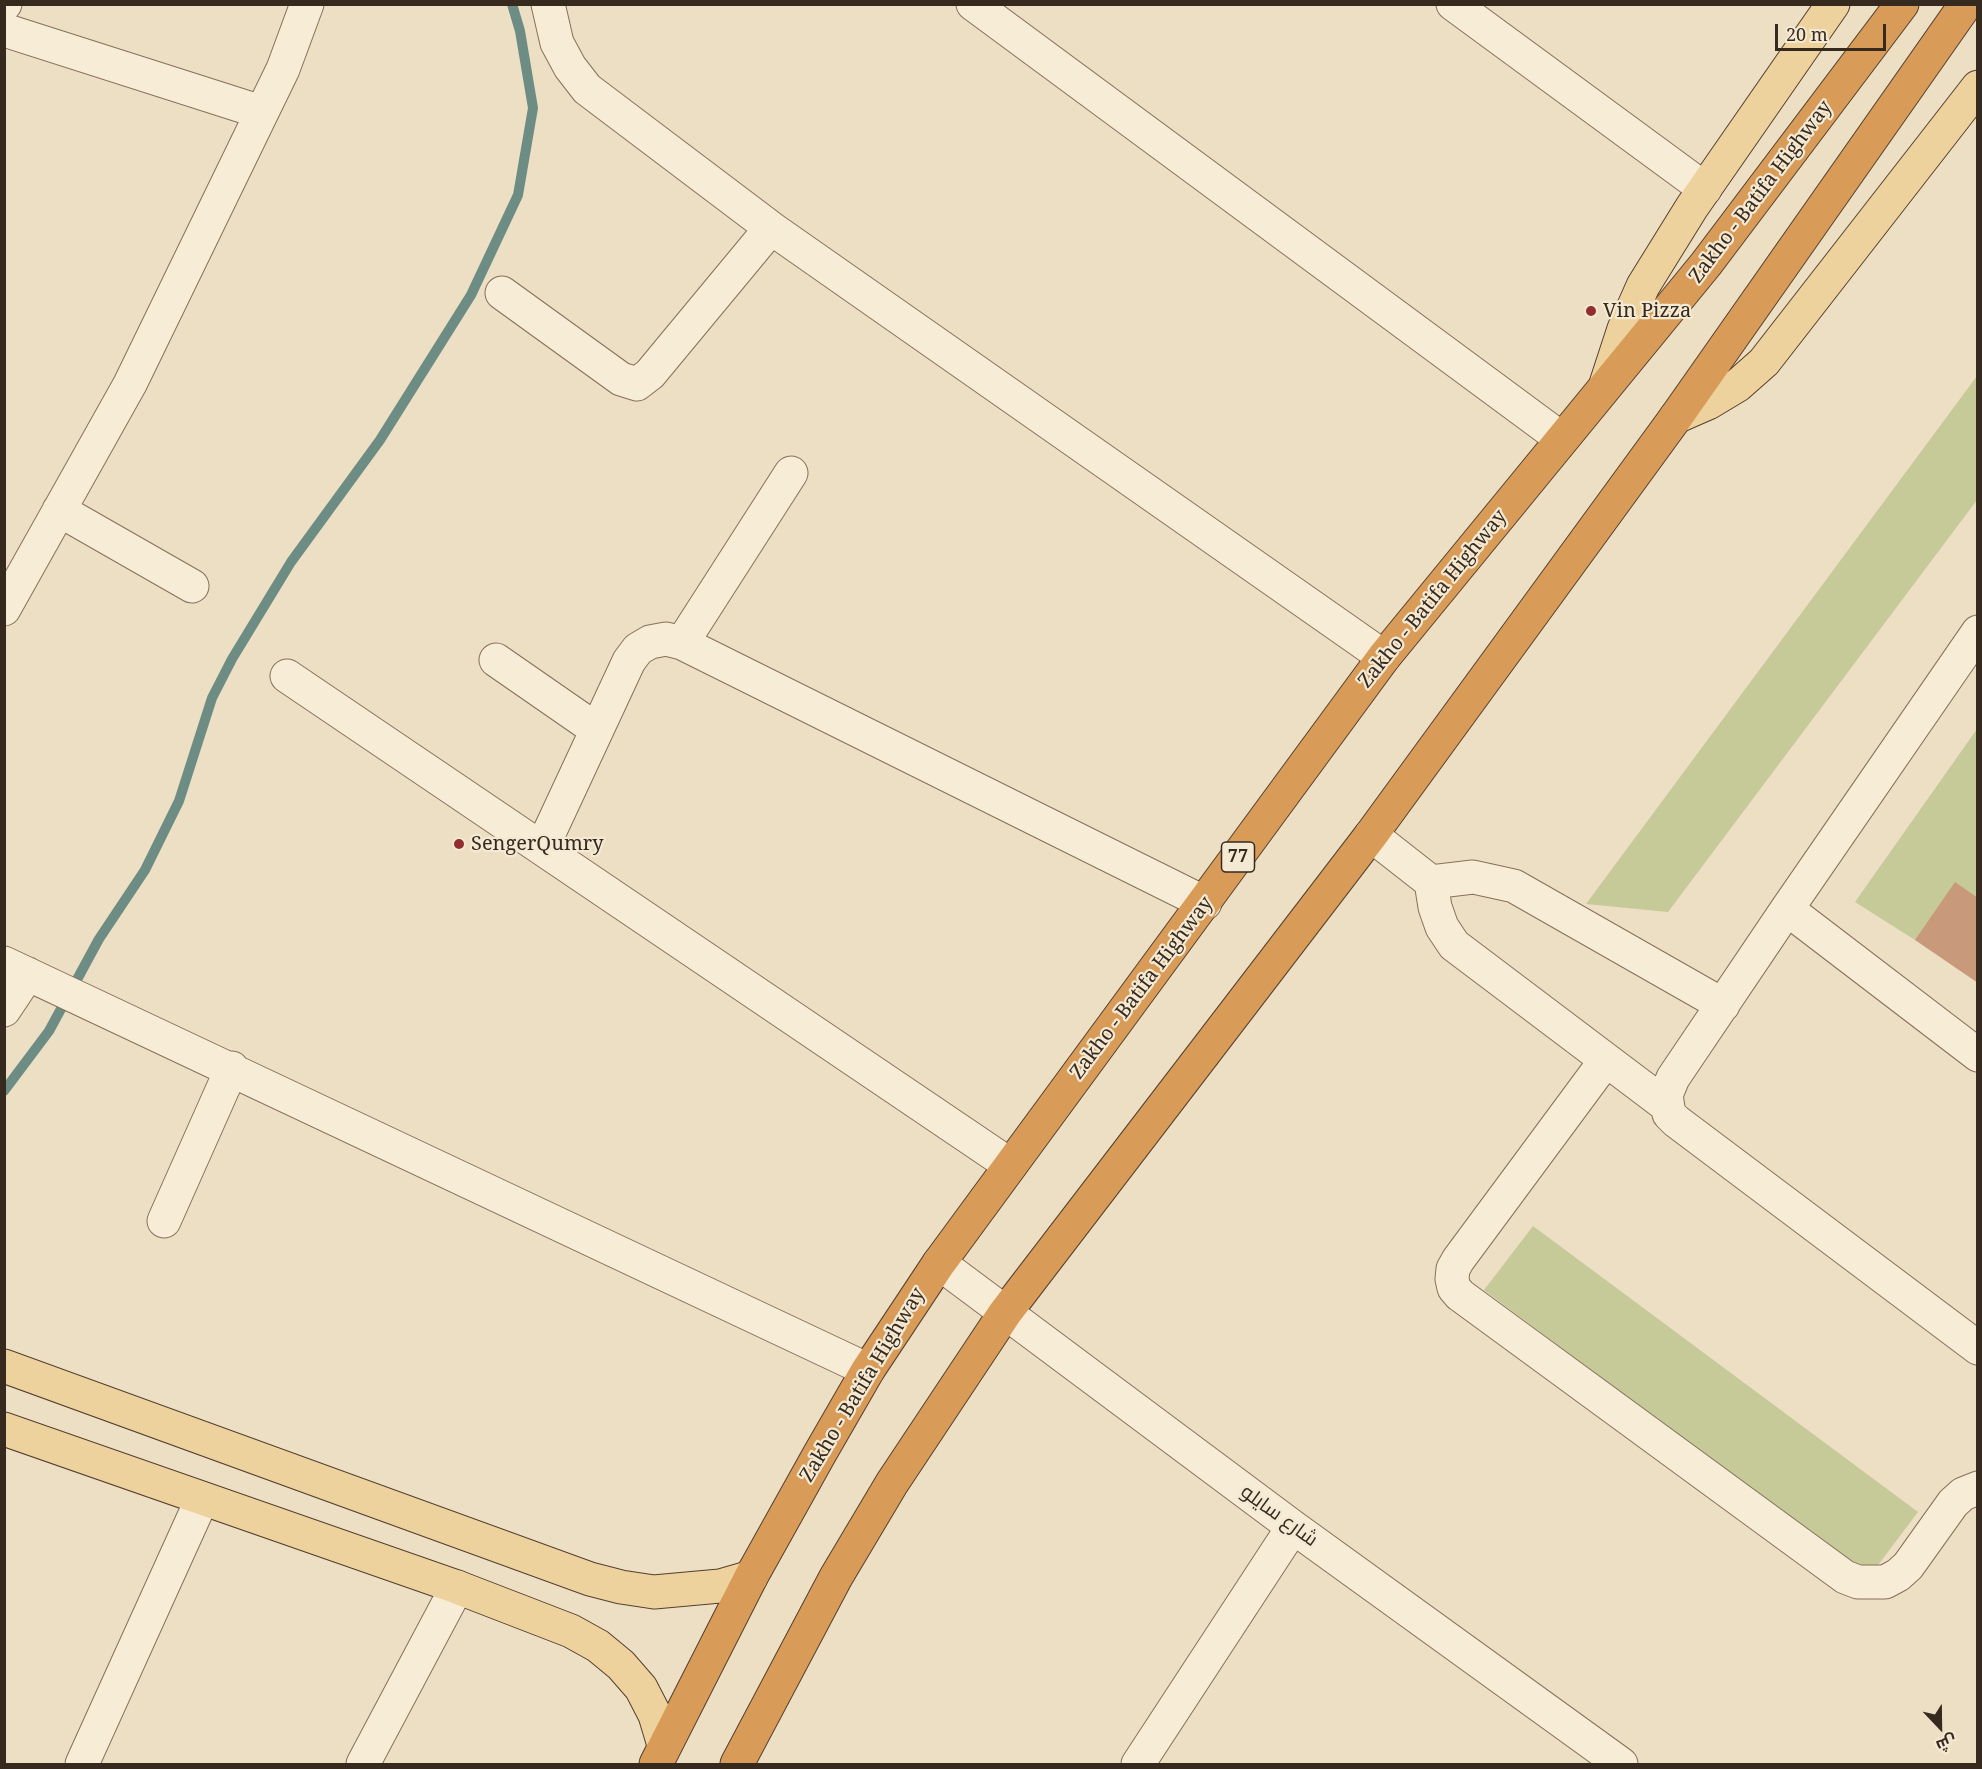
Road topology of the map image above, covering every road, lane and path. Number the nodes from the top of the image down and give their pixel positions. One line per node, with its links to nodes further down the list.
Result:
1 (307, 4): 10 (street)
2 (548, 4): 12 (street)
3 (974, 4): 16 (street)
4 (1453, 4): 11 (street)
5 (1833, 4): 11 (main road)
6 (1902, 4): 14 (highway, Zakho - Batifa Highway / 77)
7 (1966, 4): 15 (highway)
8 (4, 30): 10 (street)
9 (1977, 87): 15 (main road)
10 (261, 112): 18 (street)
11 (1705, 189): 14 (main road)
12 (771, 228): 13 (street); 23 (street)
13 (502, 293)
14 (1606, 384): 16 (highway, Zakho - Batifa Highway / 77)
15 (1676, 417): 27 (highway)
16 (1562, 439): 23 (highway, Zakho - Batifa Highway / 77)
17 (791, 473): 22 (street)
18 (59, 510): 19 (street); 20 (street)
19 (192, 586)
20 (4, 609)
21 (1977, 632): 31 (street)
22 (682, 643): 26 (street); 30 (street)
23 (1384, 657): 30 (highway, Zakho - Batifa Highway / 77)
24 (496, 660): 26 (street)
25 (287, 676): 28 (street)
26 (597, 730): 28 (street)
27 (1371, 835): 29 (street); 42 (highway)
28 (542, 848): 39 (street)
29 (1431, 882): 33 (street); 36 (street)
30 (1205, 903): 39 (highway, Zakho - Batifa Highway / 77)
31 (1787, 909): 33 (street); 35 (street)
32 (16, 968): 34 (street); 37 (street)
33 (1723, 1005): 38 (street)
34 (4, 1010)
35 (1977, 1055)
36 (1606, 1060): 38 (street); 47 (street)
37 (232, 1068): 40 (street); 45 (street)
38 (1666, 1105): 43 (street)
39 (1010, 1165): 41 (highway, Zakho - Batifa Highway / 77)
40 (164, 1221)
41 (939, 1263): 42 (street, شارع سايلو); 45 (highway, Zakho - Batifa Highway / 77)
42 (1005, 1313): 49 (street, شارع سايلو); 55 (highway)
43 (1977, 1348)
44 (4, 1366): 50 (main road)
45 (868, 1370): 50 (highway, Zakho - Batifa Highway / 77)
46 (4, 1429): 48 (main road)
47 (1977, 1488)
48 (202, 1499): 51 (main road); 53 (street)
49 (1293, 1527): 56 (street); 57 (street, شارع سايلو)
50 (751, 1577): 52 (highway, Zakho - Batifa Highway / 77)
51 (457, 1587): 52 (main road); 54 (street)
52 (660, 1755)
53 (82, 1764)
54 (363, 1764)
55 (737, 1764)
56 (1138, 1764)
57 (1621, 1764)

